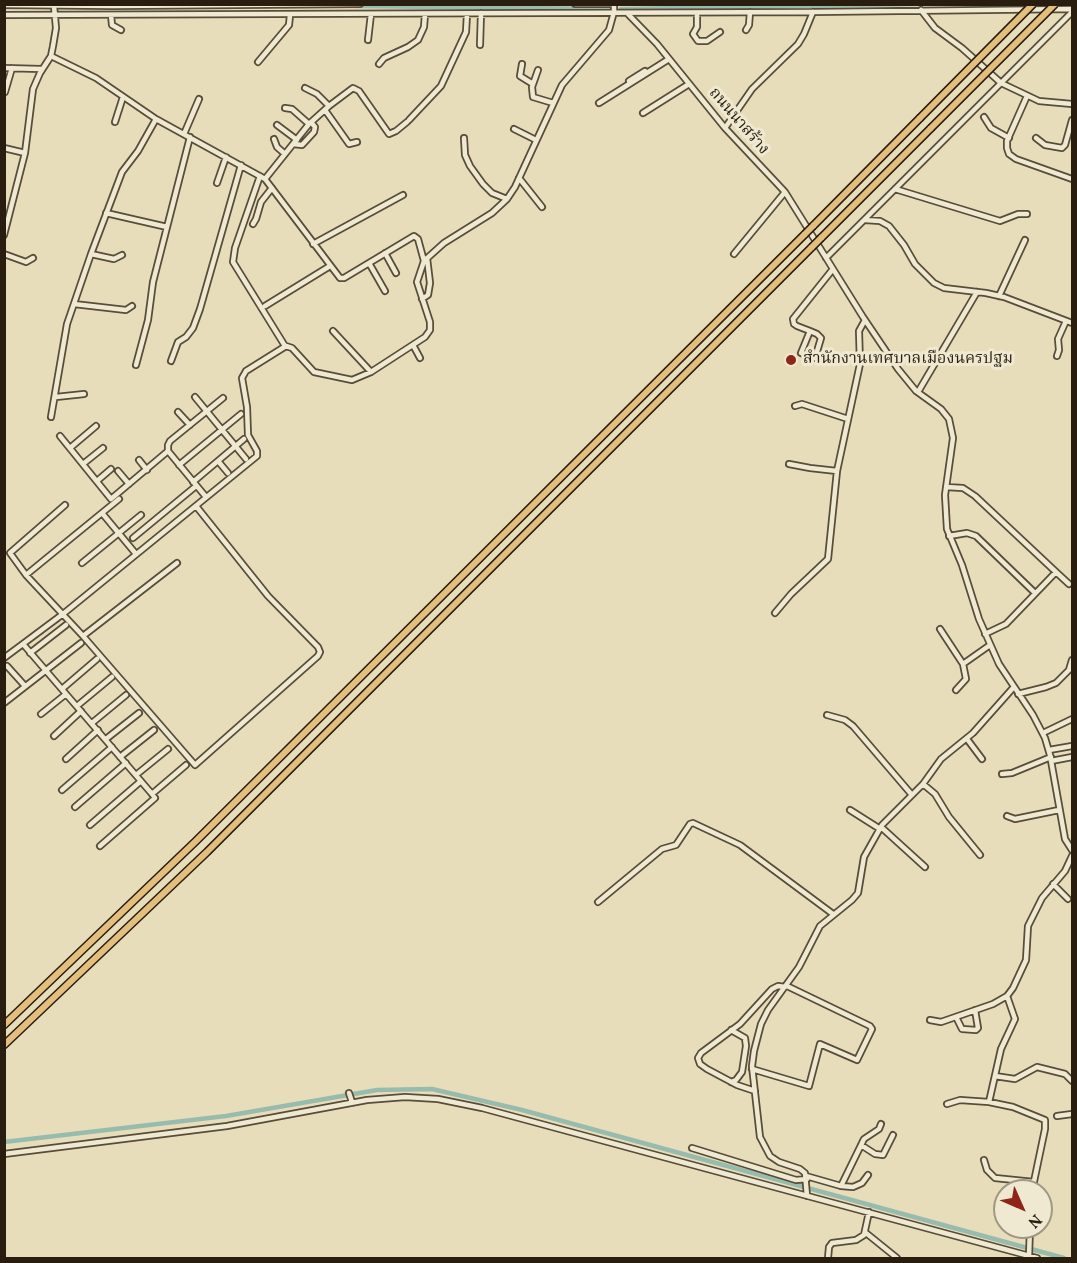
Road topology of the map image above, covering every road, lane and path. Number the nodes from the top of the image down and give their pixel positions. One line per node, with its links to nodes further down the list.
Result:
1 (360, 4): 8 (street)
2 (575, 4): 9 (street)
3 (1033, 4): 255 (highway, bridge)
4 (1055, 4): 257 (highway, bridge)
5 (4, 5): 10 (street)
6 (113, 5): 7 (street); 10 (street)
7 (152, 5): 8 (street)
8 (171, 5)
9 (614, 5): 14 (street)
10 (53, 6): 19 (street)
11 (832, 9): 12 (street); 16 (street)
12 (921, 10): 13 (street); 43 (street)
13 (1072, 10): 43 (street)
14 (614, 12): 17 (street); 26 (street); 51 (street)
15 (750, 12): 16 (street); 18 (street); 28 (street)
16 (813, 12): 63 (street)
17 (627, 13): 18 (street); 33 (street, ถนนนาสร้าง)
18 (697, 13): 29 (street)
19 (54, 14): 23 (street); 24 (street); 32 (street)
20 (371, 14): 21 (street); 25 (street); 30 (street)
21 (425, 14): 22 (street); 35 (street)
22 (467, 14): 26 (street); 55 (street)
23 (4, 15)
24 (111, 15): 25 (street); 27 (street)
25 (290, 15): 34 (street)
26 (481, 16): 31 (street)
27 (121, 30)
28 (746, 30)
29 (720, 33)
30 (368, 40)
31 (480, 45)
32 (51, 56): 39 (street); 49 (street)
33 (669, 59): 40 (street); 45 (street, ถนนนาสร้าง)
34 (258, 62)
35 (379, 64)
36 (522, 64): 44 (street)
37 (4, 68): 38 (street)
38 (12, 68): 39 (street); 47 (street)
39 (41, 69): 75 (street)
40 (653, 69): 42 (street); 52 (street)
41 (538, 70): 44 (street)
42 (628, 81)
43 (1001, 83): 48 (street); 84 (street)
44 (533, 84): 51 (street)
45 (689, 84): 56 (street); 63 (street, ถนนนาสร้าง)
46 (304, 88): 55 (street)
47 (5, 92)
48 (1027, 96): 53 (street); 68 (street)
49 (123, 97): 58 (street); 60 (street)
50 (199, 99): 65 (street)
51 (553, 103): 71 (street)
52 (599, 103)
53 (1072, 104)
54 (285, 108): 61 (street)
55 (327, 108): 61 (street); 73 (street)
56 (643, 113)
57 (984, 117): 68 (street)
58 (156, 119): 65 (street); 89 (street)
59 (1072, 120): 69 (street)
60 (115, 122)
61 (310, 123): 72 (street); 72 (street)
62 (277, 125): 72 (street)
63 (725, 128): 85 (street, ถนนนาสร้าง)
64 (514, 129): 71 (street)
65 (184, 134): 66 (street)
66 (190, 137): 77 (street); 94 (street)
67 (464, 138): 87 (street)
68 (1009, 138): 81 (street)
69 (1036, 138)
70 (274, 139): 76 (street)
71 (536, 140): 80 (street)
72 (295, 142): 76 (street)
73 (357, 142)
74 (4, 148): 75 (street)
75 (24, 153): 93 (street)
76 (285, 154): 79 (street)
77 (226, 157): 78 (street); 82 (street)
78 (241, 165): 79 (street); 126 (street)
79 (263, 177): 83 (street); 123 (street)
80 (519, 178): 87 (street); 88 (street)
81 (1072, 179)
82 (218, 183)
83 (272, 188): 92 (street); 97 (street)
84 (895, 189): 90 (street); 91 (street)
85 (785, 192): 101 (street); 104 (street, ถนนนาสร้าง)
86 (403, 195): 97 (street)
87 (507, 199): 105 (street)
88 (542, 207)
89 (106, 213): 94 (street); 100 (street)
90 (1027, 214)
91 (864, 220): 104 (street); 111 (street)
92 (253, 224)
93 (5, 225): 95 (street)
94 (167, 227): 127 (street)
95 (4, 235)
96 (1025, 240): 112 (street)
97 (313, 244): 107 (street)
98 (385, 253): 105 (street); 106 (street); 109 (street)
99 (4, 254): 103 (street)
100 (91, 254): 102 (street); 114 (street)
101 (734, 254)
102 (122, 255)
103 (33, 258)
104 (826, 258): 108 (street, ถนนนาสร้าง)
105 (425, 260): 113 (street); 113 (street)
106 (369, 263): 107 (street); 110 (street)
107 (330, 266): 116 (street)
108 (833, 269): 117 (street, ถนนนาสร้าง); 121 (street)
109 (396, 273)
110 (385, 291)
111 (976, 291): 112 (street); 129 (street)
112 (999, 296): 118 (street)
113 (422, 299): 122 (street)
114 (74, 304): 115 (street); 131 (street)
115 (132, 306)
116 (265, 306)
117 (865, 320): 129 (street, ถนนนาสร้าง); 139 (street)
118 (1066, 321): 119 (street); 124 (street)
119 (1072, 323)
120 (333, 331): 128 (street)
121 (810, 331): 121 (street)
122 (413, 345): 125 (street); 128 (street)
123 (285, 346): 128 (street); 164 (street)
124 (1057, 356)
125 (420, 358)
126 (171, 361)
127 (136, 365)
128 (371, 372)
129 (918, 392): 163 (street, ถนนนาสร้าง)
130 (84, 394): 131 (street)
131 (56, 397): 138 (street)
132 (195, 397): 136 (street)
133 (223, 398): 136 (street)
134 (795, 406): 139 (street)
135 (178, 412): 140 (street)
136 (207, 412): 140 (street); 142 (street)
137 (241, 414): 142 (street)
138 (51, 417)
139 (848, 419): 158 (street)
140 (190, 425): 148 (street)
141 (96, 426): 146 (street)
142 (221, 429): 145 (street); 154 (street)
143 (60, 436): 146 (street)
144 (244, 439): 145 (street)
145 (235, 447): 149 (street); 151 (street)
146 (70, 448): 152 (street)
147 (103, 448): 152 (street)
148 (168, 451): 154 (street); 156 (street)
149 (246, 459)
150 (139, 460): 156 (street)
151 (218, 461): 159 (street); 162 (street)
152 (83, 464): 160 (street)
153 (789, 464): 158 (street)
154 (179, 465): 162 (street)
155 (111, 469): 160 (street)
156 (147, 470): 161 (street)
157 (118, 471): 161 (street)
158 (837, 471): 180 (street)
159 (228, 473)
160 (97, 481): 161 (street)
161 (129, 484)
162 (195, 484): 164 (street); 172 (street)
163 (946, 487): 171 (street); 176 (street)
164 (206, 497): 167 (street)
165 (119, 499): 168 (street)
166 (65, 505): 177 (street)
167 (196, 506): 173 (street); 185 (street)
168 (102, 513): 170 (street); 177 (street)
169 (141, 515): 170 (street)
170 (118, 534): 173 (street); 174 (street)
171 (949, 536): 179 (street); 184 (street)
172 (133, 538)
173 (136, 554): 181 (street)
174 (82, 563)
175 (177, 563): 185 (street)
176 (1056, 572): 178 (street); 179 (street)
177 (26, 574): 181 (street)
178 (1069, 584)
179 (1035, 592): 184 (street)
180 (775, 613)
181 (63, 614): 185 (street); 187 (street)
182 (66, 625): 189 (street)
183 (939, 629): 193 (street)
184 (985, 634): 188 (street)
185 (82, 636)
186 (81, 643): 195 (street)
187 (23, 644): 189 (street); 190 (street)
188 (990, 645): 193 (street); 198 (street)
189 (30, 653): 195 (street)
190 (4, 658)
191 (97, 659): 199 (street)
192 (1072, 660): 202 (street)
193 (963, 664): 200 (street)
194 (7, 666): 197 (street)
195 (46, 670): 197 (street); 199 (street)
196 (112, 677): 205 (street)
197 (25, 686): 204 (street)
198 (1013, 688): 202 (street); 216 (street)
199 (62, 689): 201 (street)
200 (956, 690)
201 (66, 694): 205 (street); 207 (street)
202 (1018, 694): 213 (street)
203 (126, 695): 210 (street)
204 (5, 701)
205 (79, 709): 210 (street); 214 (street)
206 (139, 713): 215 (street)
207 (41, 714)
208 (827, 716): 234 (street)
209 (1072, 719): 213 (street)
210 (92, 723): 211 (street)
211 (98, 730): 215 (street); 223 (street)
212 (154, 730): 221 (street)
213 (1043, 733): 220 (street)
214 (54, 736)
215 (106, 739): 218 (street)
216 (967, 739): 224 (street); 231 (street)
217 (1072, 746): 220 (street)
218 (112, 747): 221 (street); 232 (street)
219 (168, 749): 229 (street)
220 (1049, 750): 225 (street)
221 (120, 757): 226 (street)
222 (1072, 757): 225 (street)
223 (66, 759)
224 (982, 759)
225 (1051, 759): 228 (street); 237 (street)
226 (126, 763): 229 (street); 235 (street)
227 (186, 765): 233 (street)
228 (1002, 774)
229 (136, 775): 230 (street)
230 (141, 782): 233 (street); 239 (street)
231 (922, 784): 234 (street); 243 (street)
232 (62, 790)
233 (152, 794): 241 (street)
234 (912, 795): 240 (street)
235 (75, 807)
236 (850, 810): 240 (street)
237 (1059, 810): 238 (street); 242 (street)
238 (1007, 816)
239 (90, 825)
240 (880, 828): 245 (street); 249 (street)
241 (100, 846)
242 (1072, 850)
243 (980, 855)
244 (1072, 856): 246 (street)
245 (925, 867)
246 (1055, 882): 247 (street); 251 (street)
247 (1068, 899)
248 (598, 902): 249 (street)
249 (833, 915): 250 (street)
250 (786, 987): 256 (street); 258 (street); 258 (street)
251 (1007, 996): 252 (street); 259 (street)
252 (975, 1010): 253 (street); 253 (street)
253 (956, 1017): 254 (street)
254 (930, 1020)
255 (4, 1025)
256 (731, 1030): 261 (street); 261 (street)
257 (4, 1045)
258 (752, 1069): 262 (street)
259 (995, 1076): 260 (street); 263 (street)
260 (1072, 1081)
261 (731, 1082): 262 (street)
262 (754, 1091): 272 (street)
263 (989, 1102): 264 (street); 274 (street)
264 (947, 1104)
265 (1072, 1114): 266 (street)
266 (1057, 1116)
267 (861, 1145): 267 (street); 275 (street)
268 (692, 1148): 272 (street)
269 (4, 1154): 276 (street)
270 (984, 1160): 273 (street)
271 (868, 1175): 275 (street)
272 (807, 1179): 275 (street); 276 (street)
273 (1005, 1179)
274 (1035, 1179)
275 (842, 1186)
276 (807, 1193): 277 (street)
277 (869, 1212): 278 (street); 280 (street)
278 (866, 1233): 281 (street); 282 (street)
279 (1031, 1239): 280 (street)
280 (1032, 1255)
281 (828, 1258)
282 (897, 1258)

